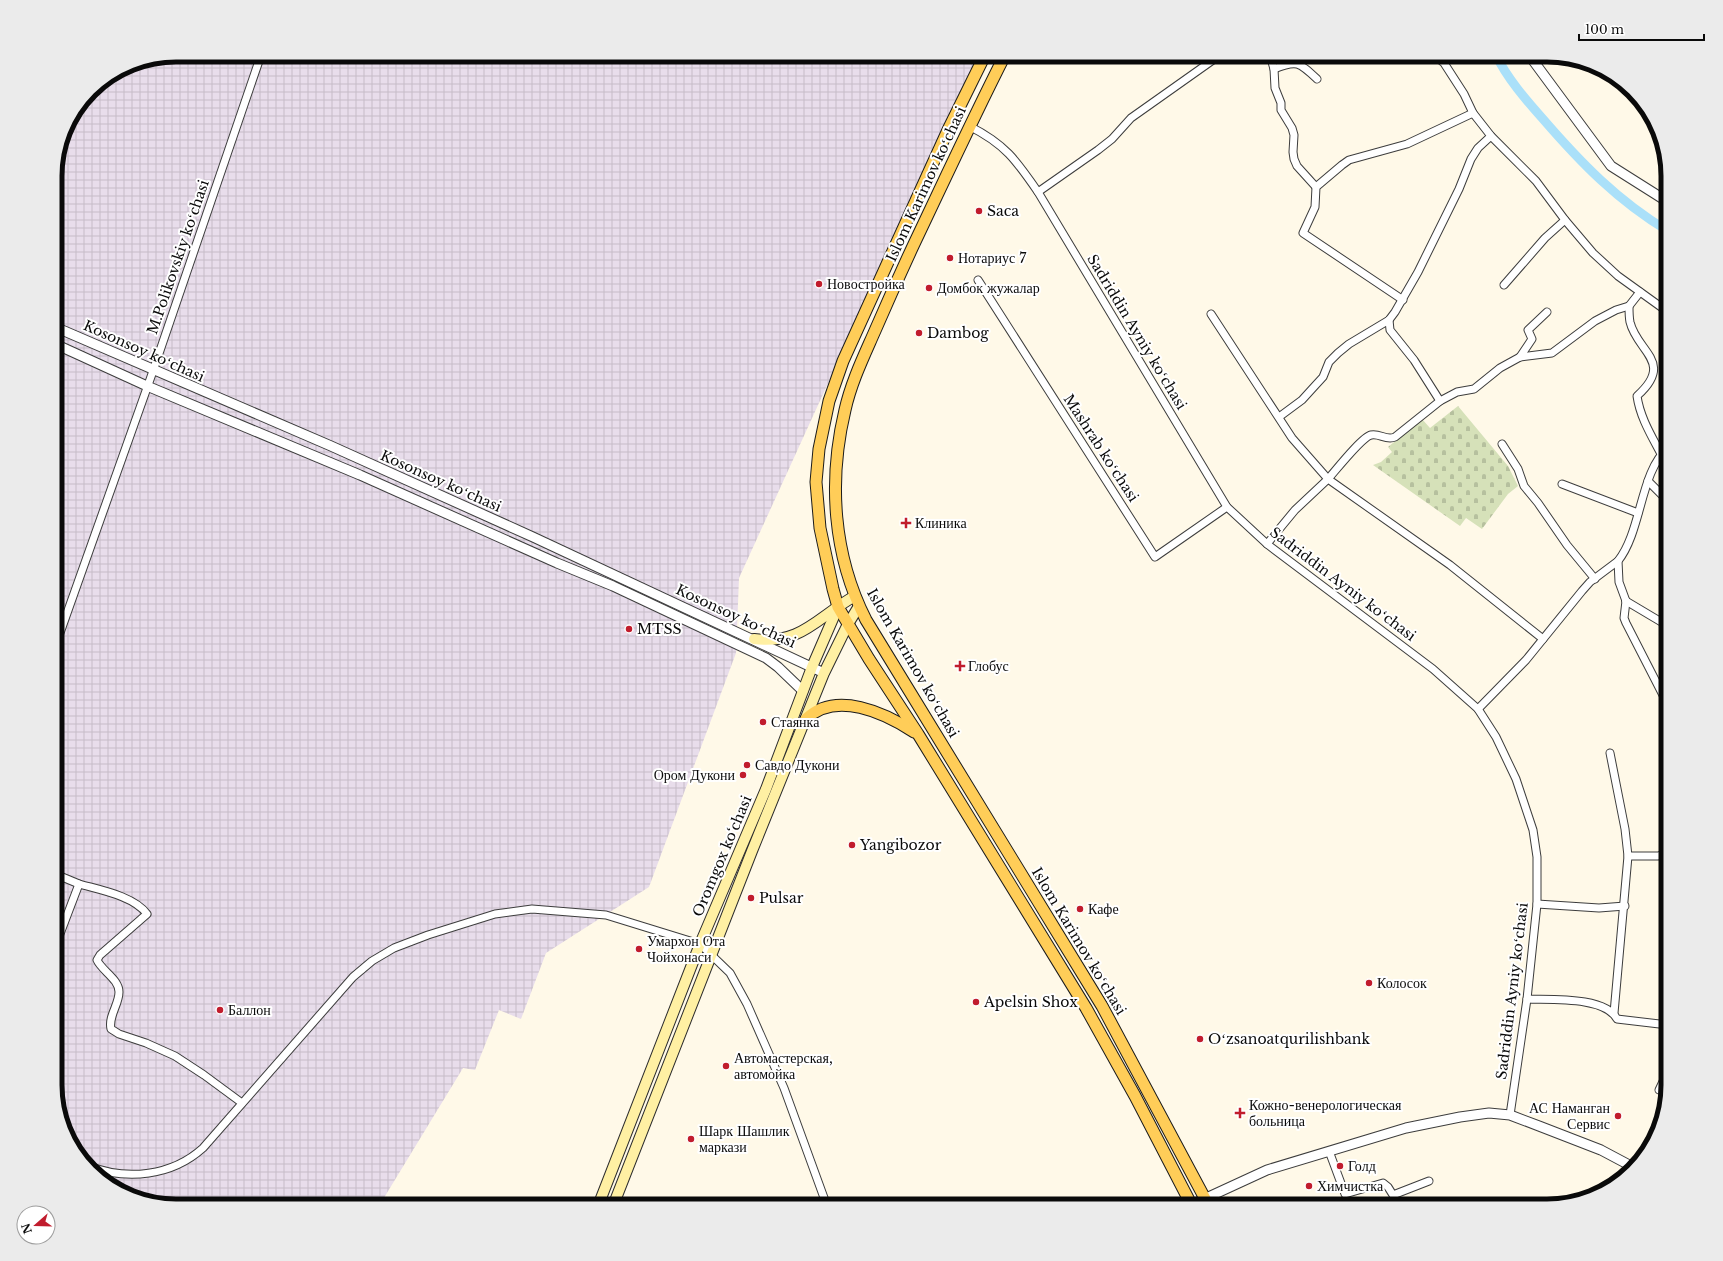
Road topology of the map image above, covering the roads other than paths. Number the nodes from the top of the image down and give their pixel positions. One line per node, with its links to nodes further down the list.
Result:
1 (259, 62): 29 (street, M.Polikovskiy koʻchasi)
2 (981, 62): 47 (main road, Islom Karimov koʻchasi)
3 (1001, 62): 11 (main road, Islom Karimov koʻchasi)
4 (1210, 62): 14 (street)
5 (1272, 62): 8 (street)
6 (1443, 62): 10 (street)
7 (1534, 62): 15 (street)
8 (1274, 69): 9 (street); 13 (street)
9 (1316, 79)
10 (1473, 113): 12 (street); 13 (street)
11 (969, 126): 14 (street, Sadriddin Ayniy koʻchasi); 44 (main road, Islom Karimov koʻchasi)
12 (1490, 136): 16 (street); 20 (street)
13 (1316, 186): 20 (street)
14 (1038, 192): 39 (street, Sadriddin Ayniy koʻchasi)
15 (1661, 198)
16 (1565, 220): 18 (street); 19 (street)
17 (978, 280): 39 (street, Mashrab koʻchasi)
18 (1504, 285)
19 (1640, 292): 21 (street); 22 (street)
20 (1403, 300): 25 (street)
21 (1629, 306): 28 (street); 34 (street)
22 (1661, 307)
23 (1547, 312): 28 (street)
24 (1211, 314): 32 (street)
25 (1389, 320): 31 (street); 32 (street)
26 (62, 330): 29 (street, Kosonsoy koʻchasi)
27 (62, 347): 30 (street, Kosonsoy koʻchasi)
28 (1520, 357): 31 (street)
29 (153, 370): 30 (street, M.Polikovskiy koʻchasi); 51 (street, Kosonsoy koʻchasi)
30 (147, 386): 50 (street, M.Polikovskiy koʻchasi); 55 (street, Kosonsoy koʻchasi)
31 (1440, 401): 35 (street)
32 (1279, 417): 35 (street)
33 (1502, 444): 43 (street)
34 (1661, 454): 36 (street)
35 (1328, 480): 41 (street); 52 (street)
36 (1648, 481): 38 (street); 40 (street)
37 (1562, 484): 40 (street)
38 (1661, 494)
39 (1227, 507): 41 (street, Sadriddin Ayniy koʻchasi)
40 (1638, 513): 42 (street)
41 (1267, 544): 57 (street, Sadriddin Ayniy koʻchasi)
42 (1618, 561): 43 (street); 45 (street)
43 (1595, 579): 52 (street)
44 (855, 596): 46 (main road, Islom Karimov koʻchasi); 47 (main road)
45 (1626, 600): 48 (street); 56 (street)
46 (859, 606): 49 (main road, Oromgox ko‘chasi); 85 (main road, Islom Karimov koʻchasi)
47 (838, 607): 49 (main road, Islom Karimov koʻchasi); 51 (main road); 53 (main road, Oromgox ko‘chasi)
48 (1661, 622)
49 (848, 624): 54 (main road, Oromgox ko‘chasi); 59 (main road, Islom Karimov koʻchasi)
50 (62, 627)
51 (754, 639): 53 (street, Kosonsoy koʻchasi)
52 (1543, 639): 57 (street)
53 (812, 667): 54 (street, Kosonsoy koʻchasi); 55 (main road, Oromgox ko‘chasi)
54 (824, 673): 58 (main road, Oromgox ko‘chasi)
55 (803, 691): 68 (main road, Oromgox ko‘chasi)
56 (1661, 691)
57 (1478, 709): 65 (street, Sadriddin Ayniy koʻchasi)
58 (806, 719): 59 (main road); 69 (main road, Oromgox ko‘chasi)
59 (918, 734): 84 (main road, Islom Karimov koʻchasi)
60 (1610, 753): 62 (street)
61 (1661, 855): 62 (street)
62 (1628, 856): 66 (street)
63 (62, 877): 64 (street)
64 (79, 884): 67 (street); 75 (street)
65 (1537, 904): 66 (street); 70 (street, Sadriddin Ayniy koʻchasi)
66 (1624, 906): 71 (street)
67 (62, 929)
68 (700, 944): 69 (street); 75 (street); 81 (main road, Oromgox ko‘chasi)
69 (712, 954): 82 (main road, Oromgox ko‘chasi); 83 (street)
70 (1528, 999): 71 (street); 76 (street, Sadriddin Ayniy koʻchasi)
71 (1614, 1013): 72 (street)
72 (1661, 1024)
73 (1661, 1086): 74 (street)
74 (1659, 1090)
75 (242, 1103): 79 (street)
76 (1510, 1115): 77 (street); 78 (street)
77 (1329, 1151): 80 (street); 86 (street)
78 (1628, 1165)
79 (99, 1169)
80 (1429, 1181)
81 (601, 1199)
82 (616, 1199)
83 (824, 1199)
84 (1188, 1199)
85 (1206, 1199)
86 (1214, 1199)

